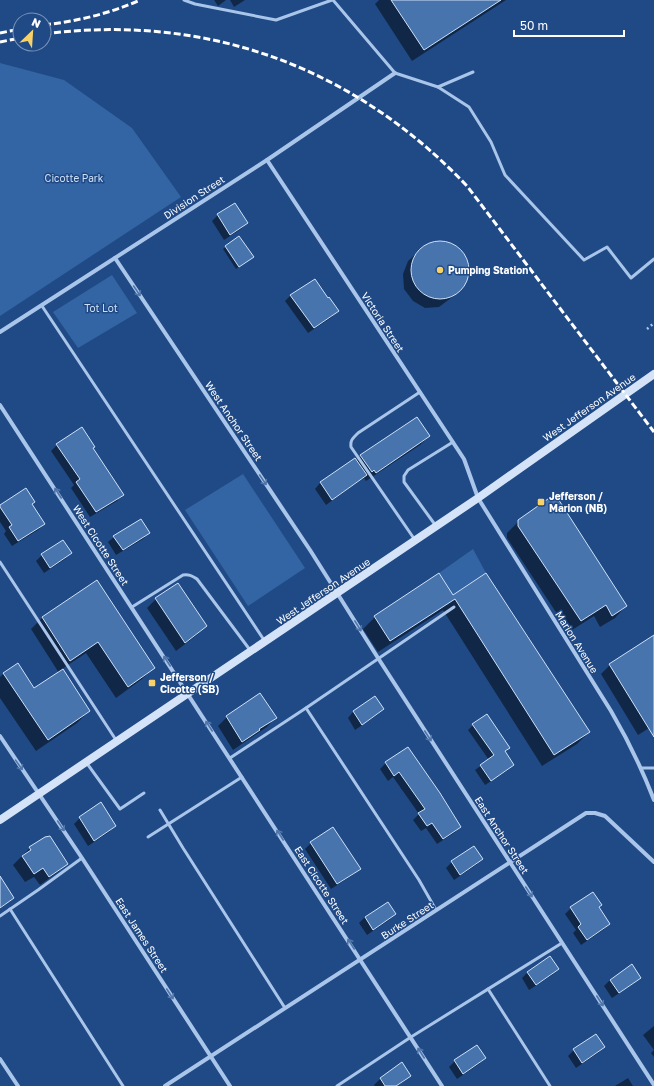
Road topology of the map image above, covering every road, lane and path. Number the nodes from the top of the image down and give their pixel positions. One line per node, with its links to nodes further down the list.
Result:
1 (184, 0): 2 (lane)
2 (333, 0): 4 (lane)
3 (473, 72): 5 (lane)
4 (395, 74): 5 (lane); 6 (street, Division Street)
5 (438, 87): 8 (lane)
6 (267, 160): 7 (street, Division Street); 14 (street, Victoria Street)
7 (115, 258): 9 (street, Division Street); 21 (street, West Anchor Street, one-way to 21)
8 (654, 259)
9 (42, 306): 12 (street, Division Street); 24 (lane)
10 (654, 323): 11 (path)
11 (647, 329)
12 (0, 332)
13 (654, 374): 17 (main road, West Jefferson Avenue)
14 (420, 392): 16 (street, Victoria Street); 19 (lane)
15 (0, 405): 22 (street, West Cicotte Street, one-way to 15)
16 (453, 442): 17 (street, Victoria Street); 18 (lane)
17 (478, 498): 18 (main road, West Jefferson Avenue); 33 (street, Marion Avenue)
18 (436, 526): 19 (main road, West Jefferson Avenue)
19 (415, 540): 21 (main road, West Jefferson Avenue)
20 (0, 562): 30 (lane)
21 (337, 593): 24 (main road, West Jefferson Avenue); 26 (street, East Anchor Street, one-way to 26)
22 (132, 607): 25 (lane); 27 (street, West Cicotte Street, one-way to 22)
23 (454, 607): 26 (lane)
24 (265, 642): 25 (main road, West Jefferson Avenue)
25 (251, 651): 27 (main road, West Jefferson Avenue)
26 (379, 659): 28 (lane); 44 (street, East Anchor Street, one-way to 44)
27 (188, 693): 30 (main road, West Jefferson Avenue); 31 (street, East Cicotte Street, one-way to 27)
28 (306, 708): 31 (lane); 47 (lane)
29 (0, 736): 37 (street, East James Street, one-way to 37)
30 (117, 741): 32 (main road, West Jefferson Avenue)
31 (230, 758): 35 (street, East Cicotte Street)
32 (86, 762): 36 (lane); 37 (main road, West Jefferson Avenue)
33 (641, 768): 34 (lane); 38 (street, Marion Avenue)
34 (654, 768)
35 (242, 776): 41 (lane); 50 (street, East Cicotte Street, one-way to 35)
36 (144, 793)
37 (39, 794): 40 (main road, West Jefferson Avenue); 43 (street, East James Street, one-way to 43)
38 (654, 800)
39 (160, 810): 41 (lane)
40 (0, 820)
41 (169, 824): 42 (lane); 52 (lane)
42 (148, 837)
43 (82, 858): 46 (lane); 54 (street, East James Street, one-way to 54)
44 (510, 862): 45 (street, Burke Street); 47 (street, Burke Street); 49 (street, East Anchor Street, one-way to 49)
45 (654, 862)
46 (10, 909): 48 (lane); 58 (lane)
47 (436, 910): 50 (street, Burke Street)
48 (0, 916)
49 (562, 943): 51 (lane); 56 (street, East Anchor Street, one-way to 56)
50 (360, 959): 52 (street, Burke Street); 53 (street, East Cicotte Street)
51 (488, 989): 53 (lane); 63 (lane)
52 (285, 1008): 54 (street, Burke Street)
53 (411, 1037): 61 (lane); 62 (street, East Cicotte Street, one-way to 53)
54 (210, 1056): 59 (street, Burke Street); 60 (street, East James Street)
55 (0, 1059): 57 (street)
56 (654, 1085)
57 (18, 1086)
58 (123, 1086)
59 (165, 1086)
60 (230, 1086)
61 (338, 1086)
62 (442, 1086)
63 (550, 1086)

